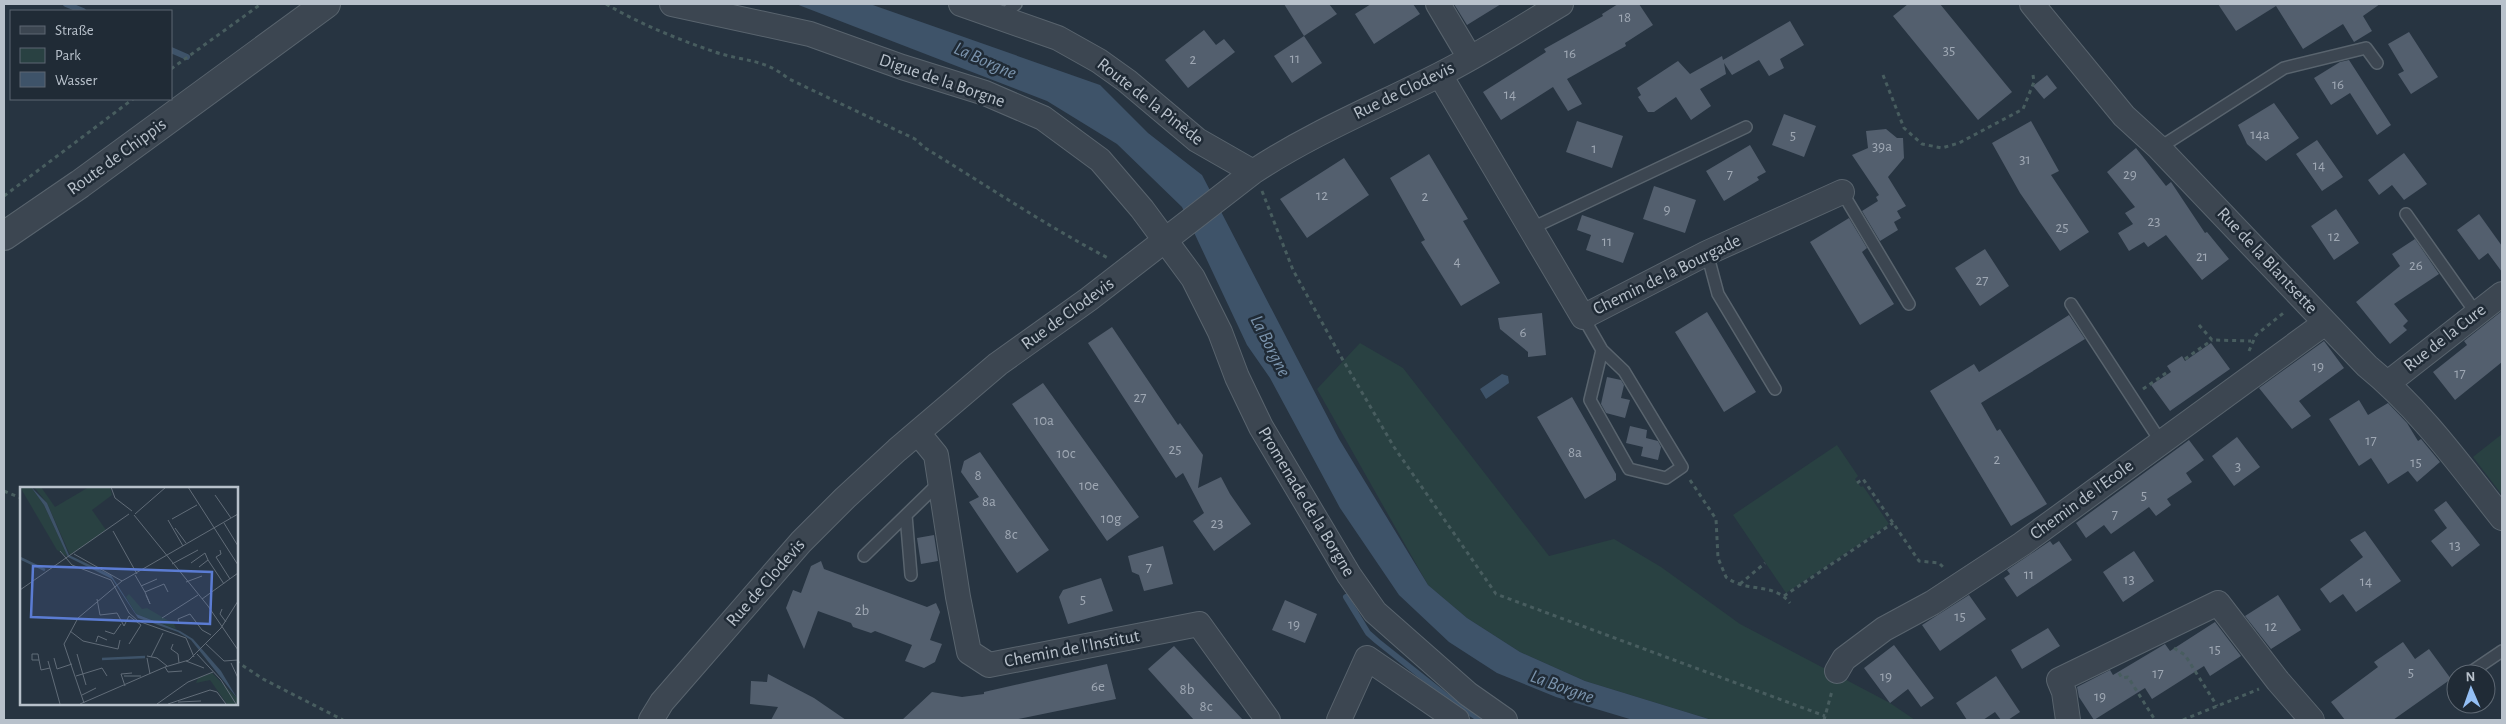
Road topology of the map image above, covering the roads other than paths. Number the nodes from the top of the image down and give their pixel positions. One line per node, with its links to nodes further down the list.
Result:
1 (326, 4): 17 (street, Route de Chippis)
2 (672, 4): 18 (street, Digue de la Borgne)
3 (961, 4): 7 (street, Route de la Pinède)
4 (1438, 4): 8 (street)
5 (1561, 4): 8 (street, Rue de Clodevis)
6 (2032, 4): 12 (street, Rue de la Blantsette)
7 (1009, 10): 13 (street, Route de la Pinède)
8 (1470, 58): 10 (street, Rue de Clodevis)
9 (2377, 63): 12 (lane)
10 (1440, 75): 13 (street, Rue de Clodevis); 16 (street, Chemin de la Bourgade)
11 (1746, 126): 16 (lane)
12 (2159, 148): 25 (street, Rue de la Blantsette)
13 (1253, 172): 18 (street, Rue de Clodevis)
14 (1842, 192): 19 (street, Chemin de la Bourgade); 21 (lane)
15 (2406, 214): 23 (lane)
16 (1532, 228): 24 (street, Chemin de la Bourgade)
17 (4, 236)
18 (1168, 237): 29 (street, Rue de Clodevis); 43 (street, Promenade de la Borgne)
19 (1707, 253): 24 (street, Chemin de la Bourgade); 28 (lane)
20 (2502, 294): 23 (street, Rue de la Cure)
21 (1909, 304)
22 (2071, 304): 30 (lane)
23 (2476, 313): 27 (street, Rue de la Cure)
24 (1583, 317): 26 (lane)
25 (2326, 323): 27 (street, Rue de la Blantsette); 30 (street, Chemin de l'Ecole)
26 (1602, 350): 26 (lane)
27 (2388, 383): 33 (street, Rue de la Blantsette)
28 (1775, 389)
29 (918, 432): 31 (street, Chemin de l'Institut); 39 (street, Rue de Clodevis)
30 (2161, 442): 38 (street, Chemin de l'Ecole)
31 (940, 482): 32 (lane); 40 (street, Chemin de l'Institut)
32 (906, 516): 34 (lane); 35 (lane)
33 (2502, 518)
34 (864, 556)
35 (911, 575)
36 (2502, 651): 37 (lane)
37 (2483, 664)
38 (1837, 671)
39 (651, 720)
40 (1268, 720)
41 (1339, 720): 42 (street)
42 (1457, 720)
43 (1505, 720)
44 (2068, 720): 45 (street)
45 (2312, 720)

